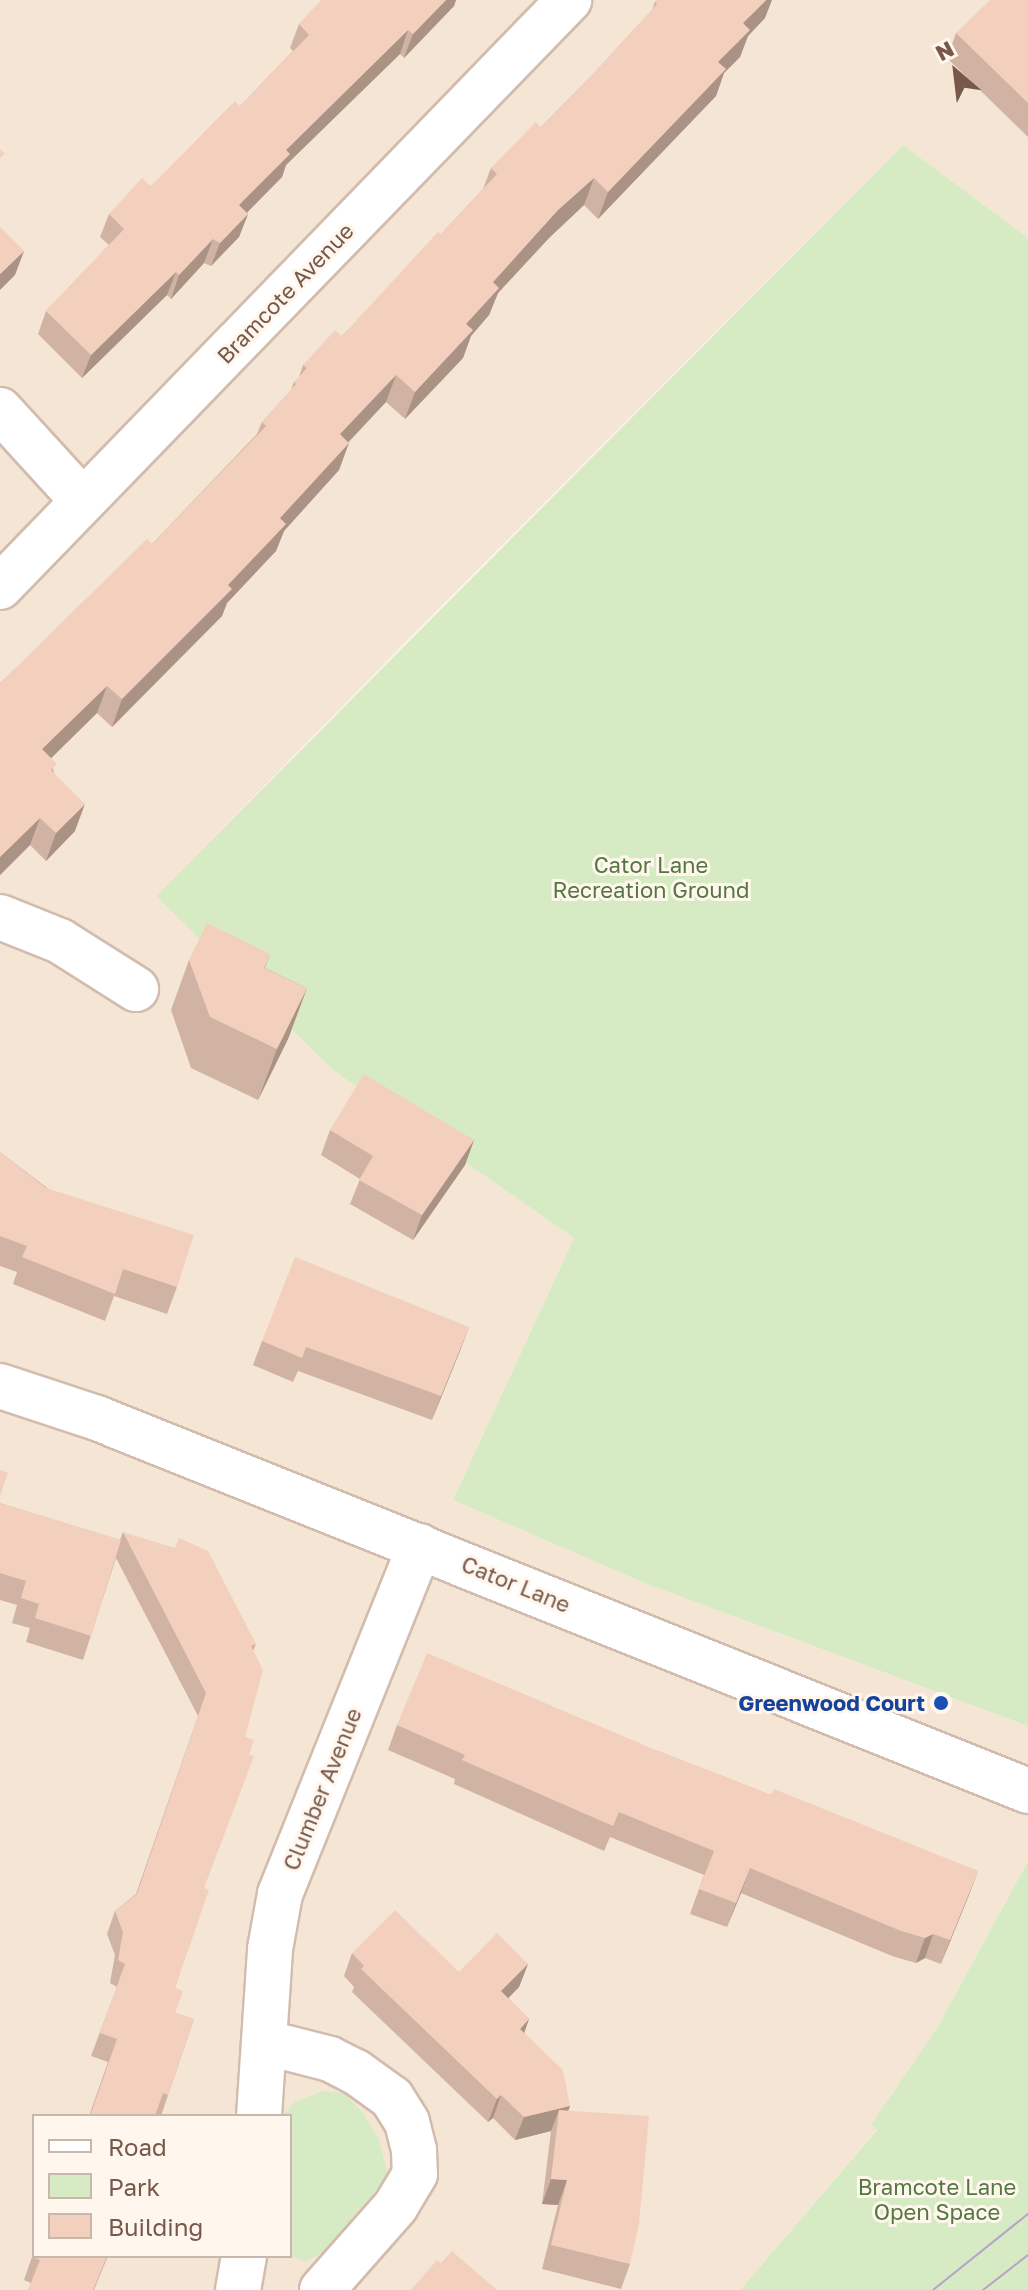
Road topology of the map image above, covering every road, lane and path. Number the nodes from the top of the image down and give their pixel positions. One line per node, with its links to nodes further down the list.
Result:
1 (569, 0): 3 (street, Bramcote Avenue)
2 (0, 410): 3 (street)
3 (83, 501): 4 (street, Bramcote Avenue)
4 (0, 587)
5 (0, 917): 6 (street)
6 (136, 989)
7 (0, 1386): 8 (street, Cator Lane)
8 (420, 1546): 9 (street, Cator Lane); 10 (street, Clumber Avenue)
9 (1028, 1791)
10 (264, 2042): 11 (street, Clumber Avenue); 14 (street)
11 (259, 2114)
12 (244, 2258): 13 (street)
13 (238, 2290)
14 (322, 2290)

